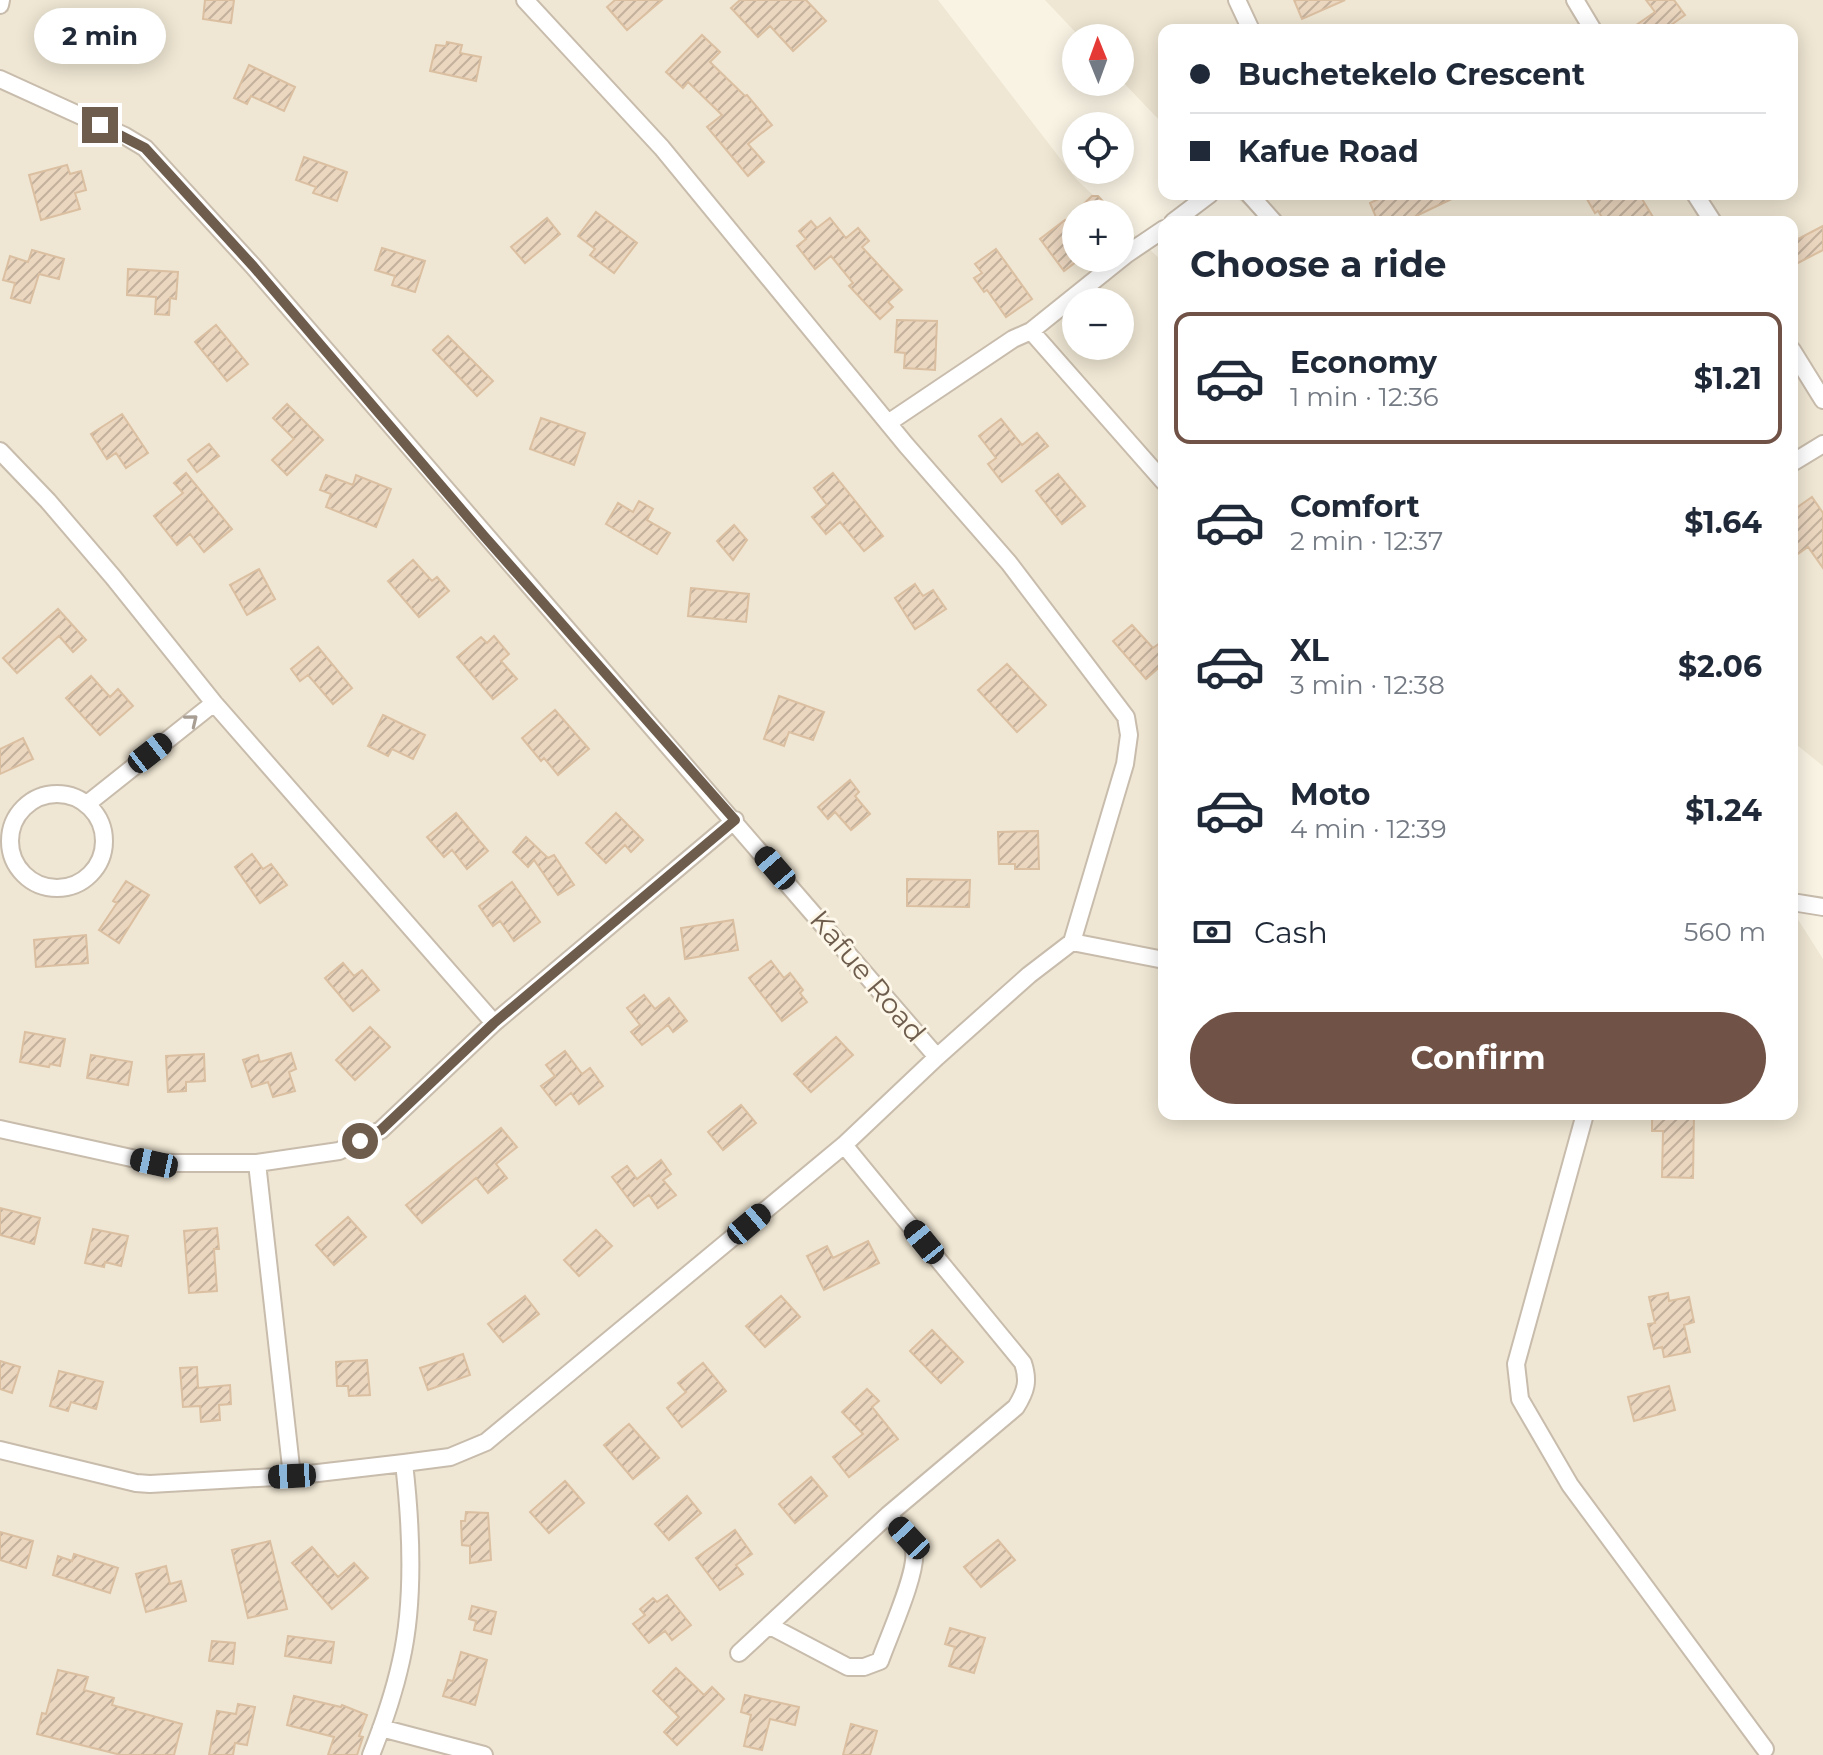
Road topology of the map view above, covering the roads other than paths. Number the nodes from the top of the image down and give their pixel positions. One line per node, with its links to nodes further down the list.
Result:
1 (525, 0): 15 (street)
2 (1237, 0): 4 (street)
3 (1575, 0): 5 (street)
4 (1248, 24)
5 (1589, 24)
6 (0, 79): 22 (street, Kafue Road)
7 (1202, 200): 9 (street)
8 (1254, 200): 10 (street)
9 (1181, 216)
10 (1269, 216)
11 (1158, 233): 12 (street)
12 (1031, 331): 15 (street); 19 (street)
13 (1798, 360): 14 (street)
14 (1823, 400)
15 (888, 423): 25 (street)
16 (1823, 444): 18 (street)
17 (0, 451): 20 (street)
18 (1798, 459)
19 (1158, 475)
20 (214, 703): 21 (street, one-way to 20); 27 (street)
21 (87, 804): 21 (street)
22 (735, 820): 27 (street); 28 (street, Kafue Road)
23 (1798, 903): 24 (street)
24 (1823, 907)
25 (1072, 942): 26 (street); 28 (street)
26 (1158, 959)
27 (494, 1023): 32 (street)
28 (937, 1057): 31 (street)
29 (1583, 1120): 40 (street)
30 (0, 1129): 32 (street)
31 (844, 1145): 34 (street); 36 (street)
32 (257, 1163): 35 (street)
33 (0, 1450): 35 (street)
34 (404, 1463): 35 (street); 39 (street)
35 (292, 1476)
36 (888, 1515): 37 (street); 37 (street)
37 (770, 1626): 38 (street)
38 (739, 1653)
39 (381, 1728): 41 (street); 42 (street)
40 (1765, 1749)
41 (371, 1755)
42 (484, 1755)

